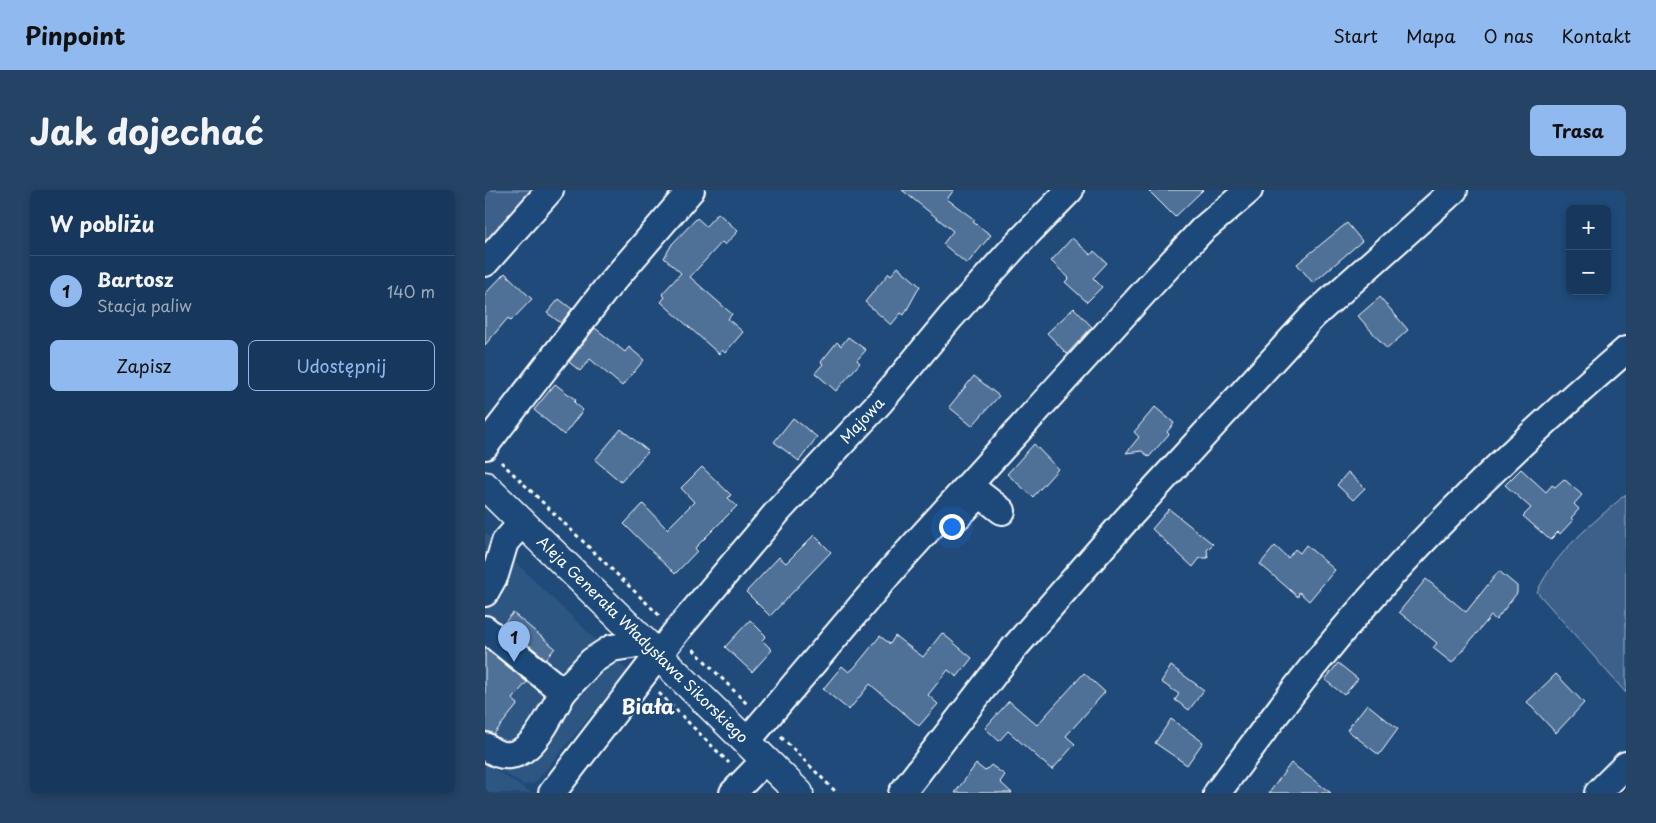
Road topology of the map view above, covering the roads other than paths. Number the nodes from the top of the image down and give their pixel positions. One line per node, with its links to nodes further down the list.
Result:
1 (550, 190): 6 (street)
2 (691, 190): 8 (street)
3 (1070, 190): 14 (street, Majowa)
4 (1249, 190): 17 (street)
5 (1454, 190): 22 (street)
6 (485, 263)
7 (1626, 350): 23 (street)
8 (485, 446)
9 (485, 486): 11 (main road, Aleja Generała Władysława Sikorskiego)
10 (1002, 511): 17 (street)
11 (522, 523): 12 (street); 14 (main road, Aleja Generała Władysława Sikorskiego)
12 (485, 593)
13 (485, 629): 15 (street)
14 (648, 659): 15 (street); 17 (main road, Aleja Generała Władysława Sikorskiego); 20 (street, Majowa)
15 (563, 692): 16 (street)
16 (485, 746)
17 (756, 752): 19 (street); 21 (main road, Aleja Generała Władysława Sikorskiego)
18 (1626, 765): 24 (street)
19 (739, 786)
20 (552, 793)
21 (799, 793)
22 (901, 793)
23 (1217, 793)
24 (1598, 793)

